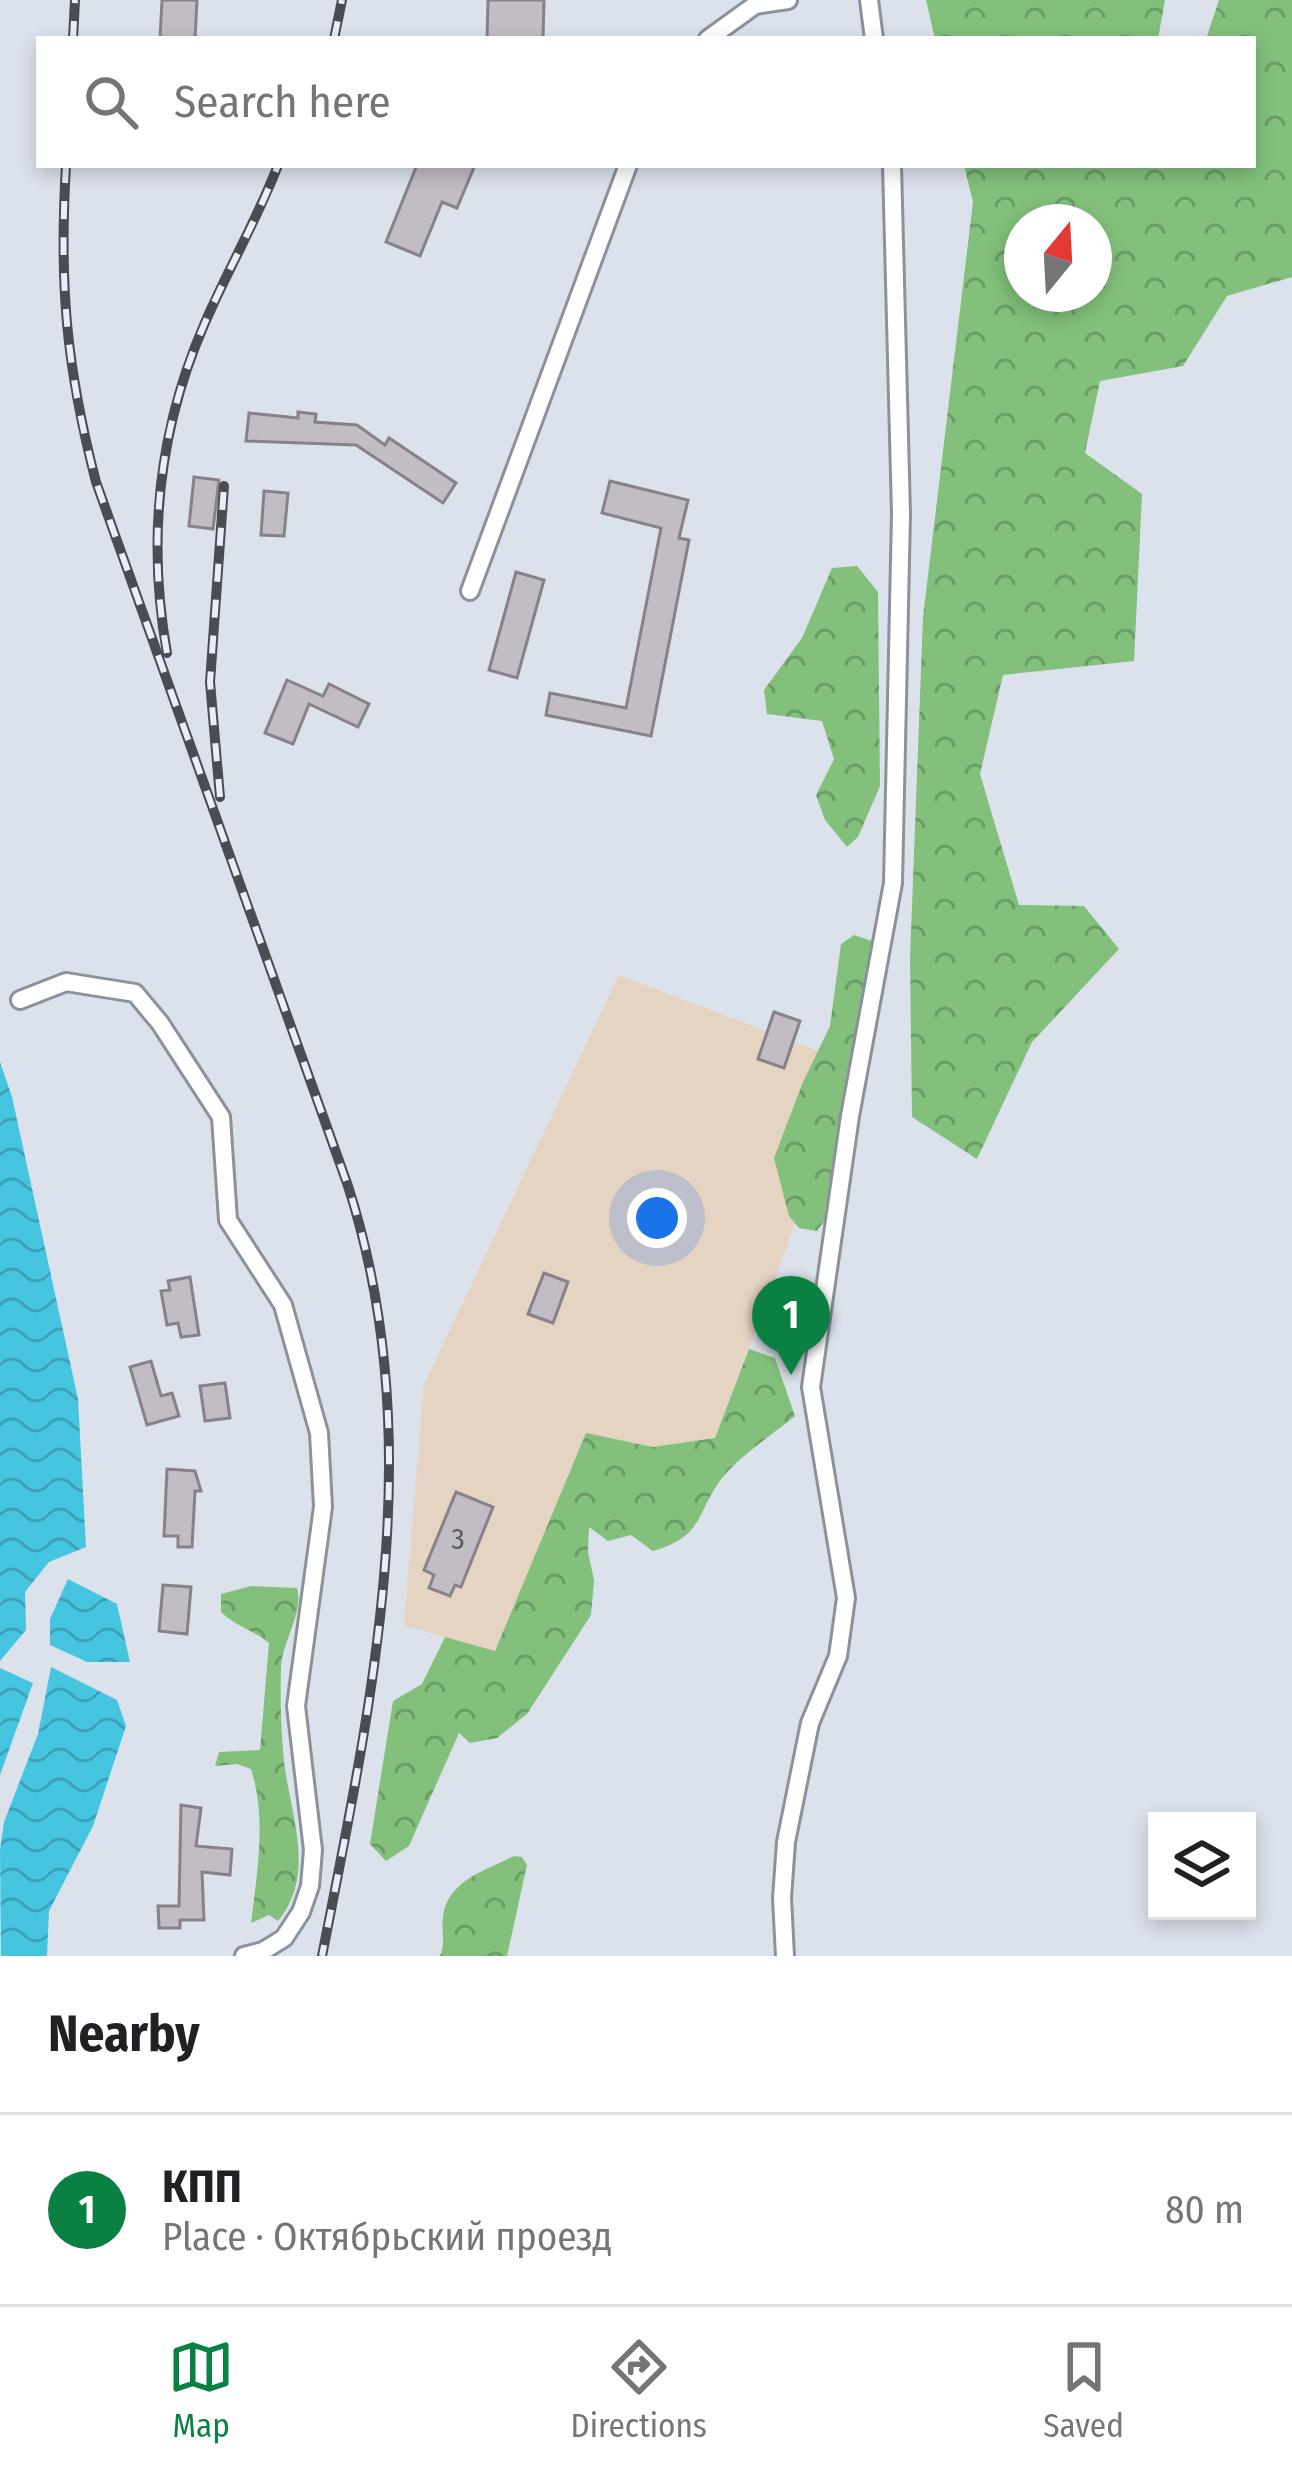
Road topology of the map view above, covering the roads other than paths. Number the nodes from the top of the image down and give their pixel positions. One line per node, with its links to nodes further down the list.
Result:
1 (788, 0): 3 (street)
2 (869, 0): 4 (street)
3 (712, 36)
4 (874, 36)
5 (627, 168): 7 (street)
6 (892, 168): 11 (street)
7 (470, 591)
8 (20, 1000): 10 (street)
9 (226, 1956): 10 (street)
10 (240, 1956)
11 (784, 1956)

